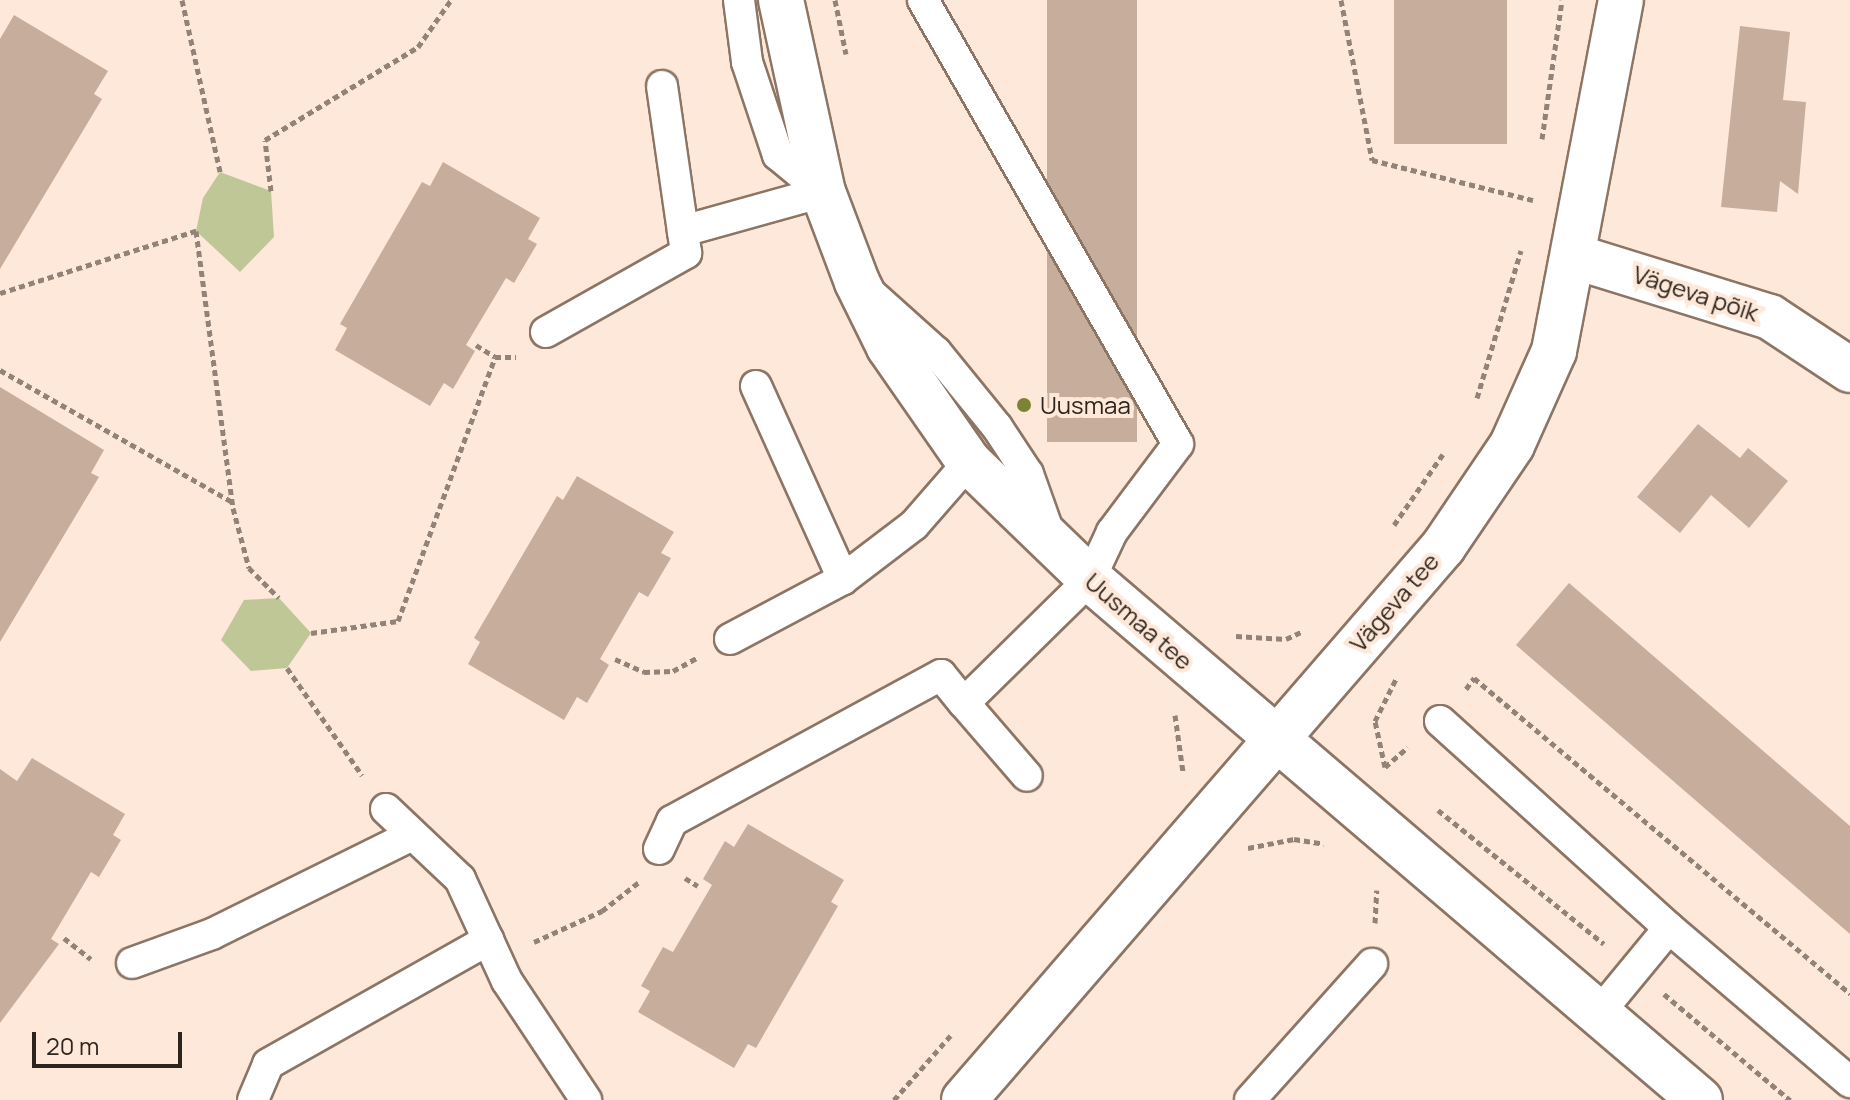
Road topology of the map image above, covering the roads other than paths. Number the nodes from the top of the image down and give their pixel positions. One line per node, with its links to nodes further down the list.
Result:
1 (739, 0): 6 (lane)
2 (781, 0): 6 (street, Uusmaa tee)
3 (923, 0): 16 (lane)
4 (1621, 0): 8 (street, Vägeva tee)
5 (662, 86): 7 (lane)
6 (823, 192): 7 (lane); 9 (street, Uusmaa tee)
7 (683, 231): 10 (lane)
8 (1576, 257): 11 (street, Vägeva põik); 20 (street, Vägeva tee)
9 (857, 282): 13 (street, Uusmaa tee); 14 (lane)
10 (546, 332)
11 (1850, 370)
12 (756, 386): 15 (lane)
13 (969, 462): 14 (street, Uusmaa tee); 15 (lane)
14 (1054, 546): 16 (street, Uusmaa tee)
15 (843, 579): 17 (lane)
16 (1090, 579): 18 (lane); 20 (street, Uusmaa tee)
17 (730, 639)
18 (964, 703): 21 (lane); 24 (lane)
19 (1440, 721): 25 (lane)
20 (1277, 739): 29 (street, Uusmaa tee); 33 (street, Vägeva tee)
21 (1027, 776)
22 (386, 809): 23 (lane)
23 (412, 835): 26 (lane); 27 (lane)
24 (659, 849)
25 (1669, 928): 29 (lane); 30 (lane)
26 (492, 949): 31 (lane); 32 (lane)
27 (132, 963)
28 (1372, 964): 34 (lane)
29 (1598, 1014): 35 (street, Uusmaa tee)
30 (1850, 1082)
31 (253, 1100)
32 (586, 1100)
33 (964, 1100)
34 (1250, 1100)
35 (1700, 1100)

